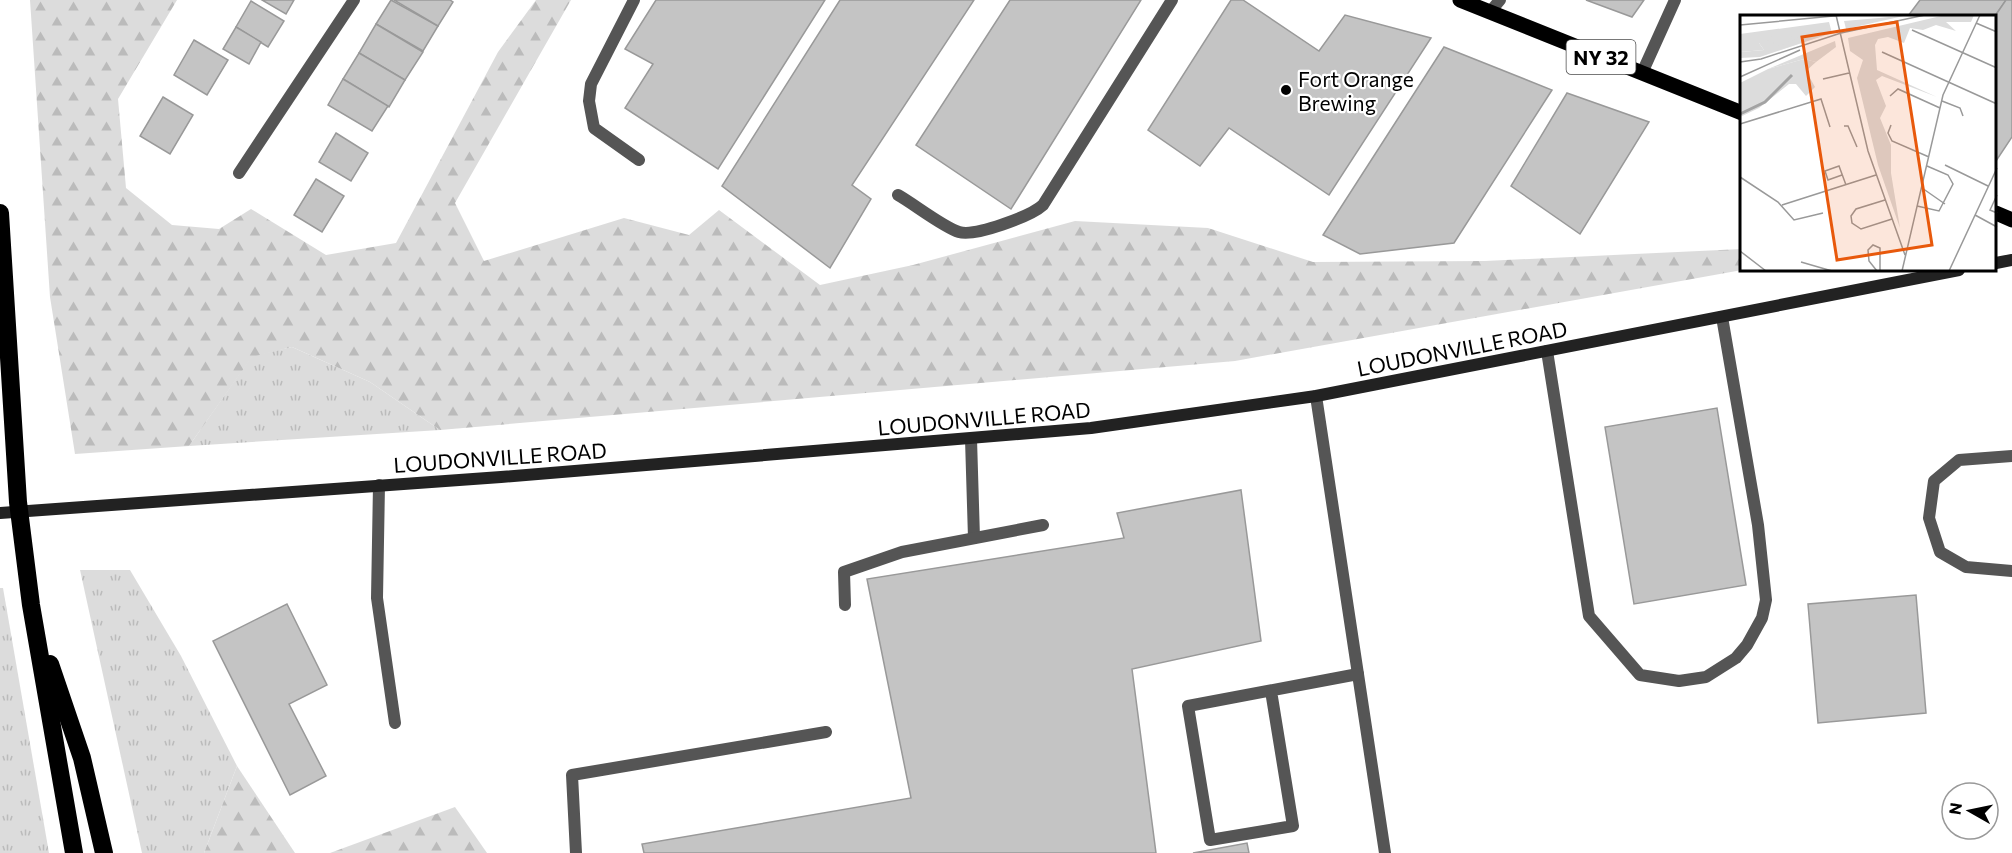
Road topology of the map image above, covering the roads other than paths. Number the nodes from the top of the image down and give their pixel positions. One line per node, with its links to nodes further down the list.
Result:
1 (354, 0): 10 (street)
2 (634, 0): 9 (street)
3 (1172, 0): 11 (street)
4 (1460, 0): 6 (main road, NY 32)
5 (1675, 0): 7 (street)
6 (1495, 6): 7 (main road, NY 32)
7 (1642, 73): 8 (main road, NY 32)
8 (1740, 112)
9 (639, 160)
10 (239, 173)
11 (898, 195)
12 (0, 213): 28 (highway)
13 (1997, 214): 14 (main road)
14 (2012, 220)
15 (2012, 260): 16 (main road)
16 (1997, 263)
17 (1949, 272): 18 (main road, LOUDONVILLE ROAD)
18 (1722, 317): 19 (main road, LOUDONVILLE ROAD); 19 (street)
19 (1547, 351): 20 (main road, LOUDONVILLE ROAD)
20 (1316, 396): 21 (main road, LOUDONVILLE ROAD); 30 (street)
21 (971, 439): 23 (main road, LOUDONVILLE ROAD); 26 (street)
22 (2012, 456): 27 (street)
23 (379, 485): 24 (main road, LOUDONVILLE ROAD); 32 (street)
24 (0, 513)
25 (1043, 525): 26 (street)
26 (974, 538): 29 (street)
27 (2012, 571)
28 (31, 605): 34 (highway); 35 (highway)
29 (844, 605)
30 (1358, 674): 31 (street); 37 (street)
31 (1271, 691): 31 (street)
32 (395, 723)
33 (826, 732): 36 (street)
34 (74, 853)
35 (104, 853)
36 (576, 853)
37 (1385, 853)

